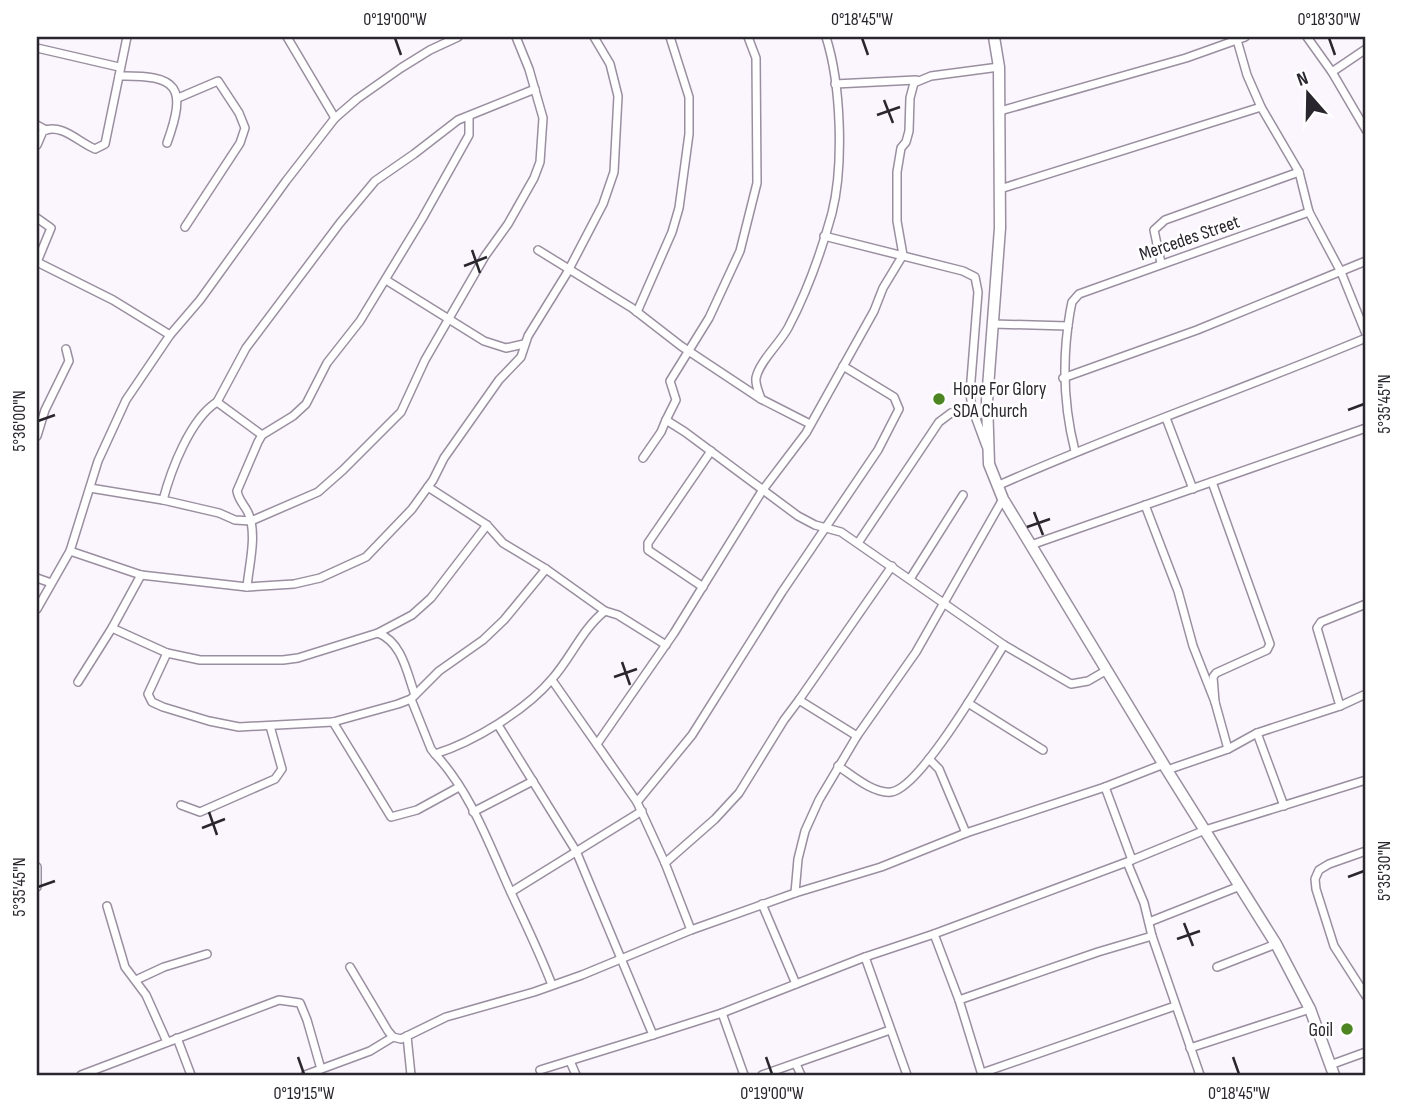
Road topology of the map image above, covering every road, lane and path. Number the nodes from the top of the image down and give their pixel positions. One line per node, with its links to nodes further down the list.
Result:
1 (127, 37): 14 (street)
2 (287, 37): 25 (street)
3 (458, 37): 25 (street)
4 (516, 37): 20 (street)
5 (594, 37): 42 (street)
6 (670, 37): 45 (street)
7 (748, 37): 53 (street)
8 (826, 37): 19 (street)
9 (995, 37): 15 (street)
10 (1307, 37): 16 (street)
11 (1241, 38): 22 (street); 23 (street)
12 (37, 48): 14 (street)
13 (1366, 49): 16 (street)
14 (119, 67): 17 (street)
15 (999, 67): 18 (street); 23 (street)
16 (1332, 72): 28 (street)
17 (119, 76): 21 (street); 27 (street)
18 (916, 80): 19 (street); 38 (street)
19 (835, 84): 36 (street)
20 (535, 89): 24 (street); 46 (street)
21 (178, 98): 29 (street); 35 (street)
22 (1261, 107): 31 (street); 32 (street)
23 (1000, 111): 32 (street)
24 (469, 116): 44 (street); 57 (street)
25 (335, 118): 49 (street)
26 (37, 125): 27 (street)
27 (46, 130): 30 (street)
28 (1366, 130)
29 (167, 144)
30 (37, 145)
31 (1299, 172): 33 (street); 41 (street)
32 (1000, 188): 47 (street)
33 (1310, 212): 41 (street, Mercedes Street); 43 (street)
34 (37, 218): 40 (street)
35 (186, 226)
36 (824, 236): 38 (street); 56 (street)
37 (538, 250): 42 (street)
38 (903, 255): 54 (street); 58 (street)
39 (1366, 261): 43 (street)
40 (37, 262): 49 (street)
41 (1161, 263): 48 (street, Mercedes Street)
42 (570, 268): 45 (street); 51 (street)
43 (1341, 272): 50 (street); 55 (street)
44 (386, 280): 46 (street); 63 (street)
45 (638, 312): 53 (street)
46 (449, 319): 51 (street); 79 (street)
47 (993, 324): 48 (street); 67 (street)
48 (1068, 326): 55 (street)
49 (170, 335): 72 (street)
50 (1366, 336): 59 (street)
51 (524, 344): 71 (street)
52 (66, 349): 64 (street)
53 (690, 352): 56 (street); 60 (street)
54 (843, 366): 61 (street); 81 (street)
55 (1063, 378): 65 (street)
56 (761, 399): 61 (street)
57 (217, 402): 63 (street); 77 (street)
58 (972, 408): 67 (street); 82 (street)
59 (1166, 418): 65 (street); 73 (street)
60 (666, 420): 66 (street); 68 (street)
61 (810, 424): 74 (street)
62 (1366, 428): 69 (street)
63 (262, 435): 79 (street)
64 (37, 436)
65 (1075, 451): 70 (street)
66 (711, 452): 74 (street); 92 (street)
67 (989, 453): 70 (street)
68 (643, 458)
69 (1212, 482): 73 (street); 108 (street)
70 (997, 486): 76 (street)
71 (428, 487): 80 (street); 91 (street)
72 (90, 488): 77 (street); 84 (street)
73 (1193, 489): 78 (street)
74 (762, 491): 81 (street); 92 (street)
75 (963, 495): 89 (street)
76 (1003, 499): 83 (street); 93 (street)
77 (163, 500): 79 (street)
78 (1145, 505): 83 (street); 108 (street)
79 (251, 521): 91 (street)
80 (486, 525): 86 (street); 98 (street)
81 (827, 527): 82 (street); 127 (street)
82 (858, 543): 85 (street)
83 (1031, 545): 102 (street)
84 (70, 551): 87 (street); 90 (street)
85 (892, 566): 89 (street); 107 (street)
86 (546, 569): 96 (street); 106 (street)
87 (141, 575): 91 (street); 97 (street)
88 (37, 578): 90 (street)
89 (910, 579): 93 (street)
90 (51, 583): 95 (street)
91 (247, 587)
92 (703, 587): 99 (street)
93 (946, 602): 100 (street); 115 (street)
94 (1366, 604): 110 (street)
95 (37, 609)
96 (605, 611): 99 (street); 103 (street)
97 (112, 628): 101 (street); 104 (street)
98 (378, 633): 101 (street); 106 (street)
99 (666, 645): 116 (street)
100 (1004, 645): 102 (street); 109 (street)
101 (167, 653): 113 (street)
102 (1107, 670): 122 (street)
103 (552, 680): 112 (street); 116 (street)
104 (78, 682)
105 (1366, 694): 110 (street)
106 (413, 697): 111 (street); 119 (street)
107 (799, 699): 115 (street); 137 (street)
108 (1214, 702): 117 (street)
109 (968, 703): 118 (street); 120 (street)
110 (1340, 706): 114 (street)
111 (333, 722): 113 (street); 125 (street)
112 (498, 725): 119 (street); 124 (street)
113 (270, 726): 128 (street)
114 (1257, 733): 117 (street); 129 (street)
115 (857, 736): 121 (street)
116 (597, 744): 127 (street)
117 (1228, 749): 122 (street)
118 (1043, 750)
119 (435, 754): 125 (street)
120 (929, 759): 121 (street); 133 (street)
121 (838, 766): 142 (street)
122 (1165, 767): 126 (street); 132 (street)
123 (1366, 780): 129 (street)
124 (533, 781): 131 (street); 134 (street)
125 (459, 787): 131 (street)
126 (1105, 787): 133 (street); 136 (street)
127 (637, 802): 130 (street)
128 (181, 805)
129 (1284, 806): 132 (street)
130 (642, 811): 134 (street); 137 (street)
131 (473, 812): 141 (street)
132 (1205, 830): 136 (street); 139 (street)
133 (966, 833): 142 (street)
134 (576, 851): 141 (street); 151 (street)
135 (1366, 851): 158 (street)
136 (1129, 861): 145 (street); 147 (street)
137 (665, 863): 146 (street)
138 (37, 867): 140 (street)
139 (1240, 886): 145 (street); 149 (street)
140 (37, 887)
141 (511, 892): 157 (street)
142 (795, 893): 143 (street)
143 (762, 904): 146 (street); 156 (street)
144 (107, 906): 155 (street)
145 (1149, 922): 148 (street)
146 (691, 930): 151 (street)
147 (934, 934): 152 (street); 159 (street)
148 (1152, 936): 159 (street); 160 (street)
149 (1276, 944): 154 (street); 161 (street)
150 (207, 954): 155 (street)
151 (621, 957): 157 (street); 164 (street)
152 (865, 957): 156 (street); 163 (street)
153 (350, 967): 166 (street)
154 (1217, 967)
155 (136, 980): 168 (street)
156 (796, 984): 162 (street)
157 (552, 985): 165 (street)
158 (1366, 996)
159 (959, 1000): 176 (street)
160 (1175, 1006): 169 (street); 176 (street)
161 (1310, 1009): 169 (street); 175 (street)
162 (722, 1013): 164 (street); 182 (street)
163 (891, 1030): 172 (street); 185 (street)
164 (653, 1035): 171 (street)
165 (407, 1036): 166 (street); 180 (street)
166 (393, 1037): 173 (street)
167 (177, 1038): 168 (street); 173 (street); 178 (street)
168 (167, 1042): 177 (street)
169 (1190, 1048): 186 (street)
170 (1366, 1052): 175 (street)
171 (570, 1061): 174 (street); 181 (street)
172 (796, 1064): 183 (street); 184 (street)
173 (321, 1069): 179 (street)
174 (540, 1070)
175 (1332, 1070)
176 (982, 1074)
177 (81, 1075)
178 (191, 1075)
179 (305, 1075)
180 (411, 1075)
181 (576, 1075)
182 (744, 1075)
183 (762, 1075)
184 (800, 1075)
185 (907, 1075)
186 (1200, 1075)

